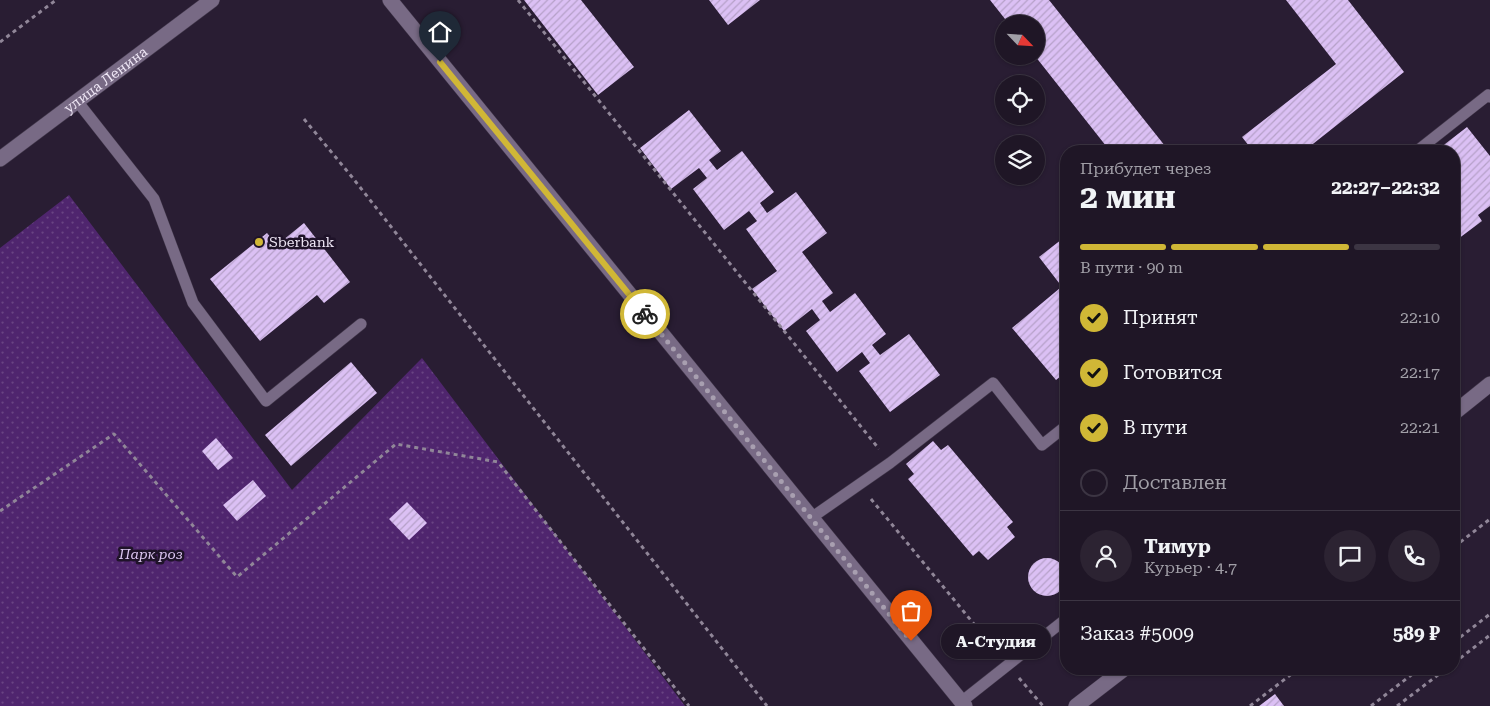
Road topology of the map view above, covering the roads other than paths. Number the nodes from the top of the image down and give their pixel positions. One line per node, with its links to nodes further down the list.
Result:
1 (212, 0): 4 (street, улица Ленина)
2 (390, 0): 11 (street)
3 (1490, 97): 5 (lane)
4 (78, 101): 6 (street, улица Ленина); 7 (lane)
5 (1425, 145)
6 (0, 159)
7 (360, 324)
8 (1490, 384): 9 (street)
9 (1460, 408)
10 (1060, 431): 11 (lane)
11 (812, 518): 14 (street)
12 (1060, 624): 14 (lane)
13 (1116, 675): 15 (street)
14 (963, 704)
15 (1076, 706)

